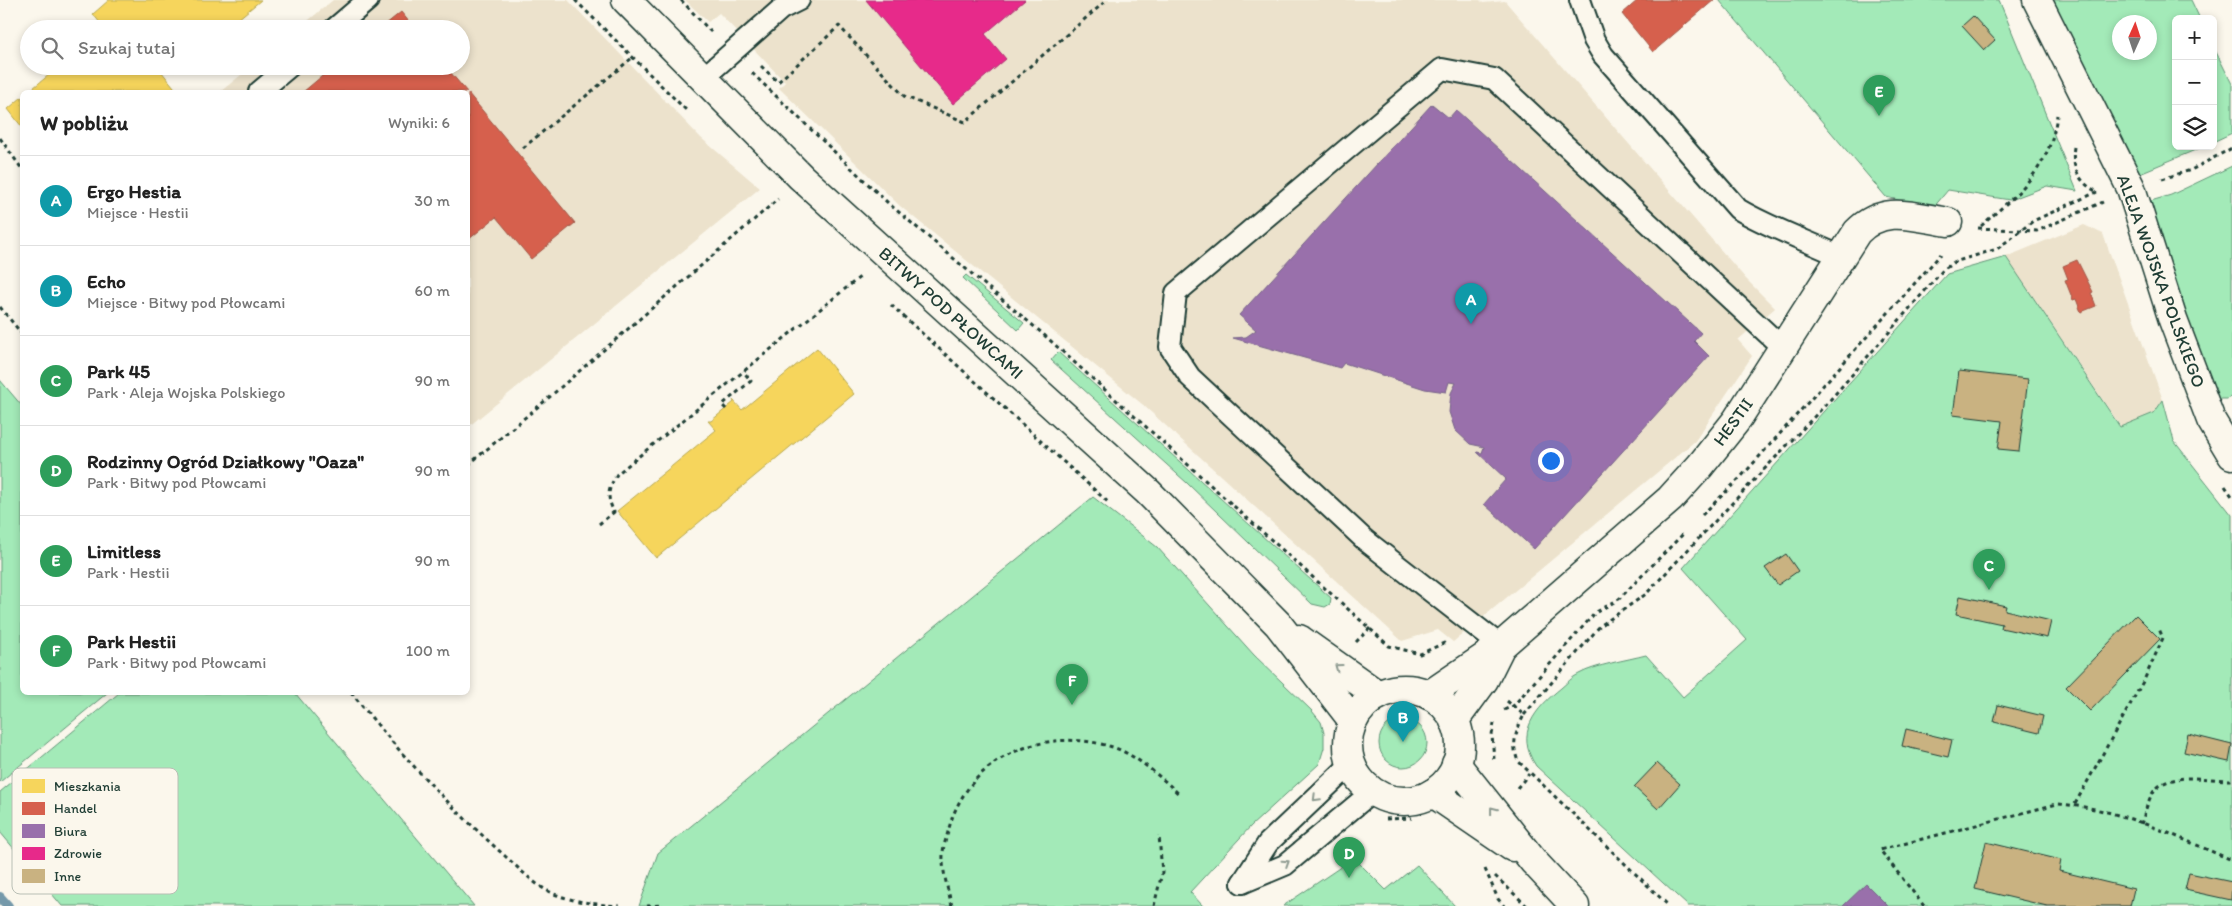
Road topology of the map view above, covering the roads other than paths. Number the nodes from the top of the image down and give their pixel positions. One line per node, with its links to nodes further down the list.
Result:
1 (368, 0): 7 (lane)
2 (626, 0): 9 (street, BITWY POD PŁOWCAMI)
3 (799, 0): 6 (lane)
4 (1580, 0): 12 (lane)
5 (2037, 0): 14 (street, ALEJA WOJSKA POLSKIEGO)
6 (780, 4): 9 (lane)
7 (345, 20)
8 (279, 75): 10 (lane)
9 (702, 79): 15 (street, BITWY POD PŁOWCAMI)
10 (261, 90)
11 (1948, 222): 12 (street, HESTII)
12 (1842, 257): 13 (street, HESTII)
13 (1783, 348): 16 (street, HESTII); 16 (lane)
14 (2232, 455)
15 (1278, 624): 19 (street, BITWY POD PŁOWCAMI, one-way to 15); 20 (street, BITWY POD PŁOWCAMI)
16 (1501, 646): 17 (street, HESTII)
17 (1478, 674): 18 (street, HESTII); 21 (street, HESTII)
18 (1429, 695): 19 (street); 21 (street)
19 (1378, 696): 20 (street)
20 (1353, 721): 22 (street)
21 (1454, 721): 23 (street)
22 (1351, 764): 24 (street); 24 (lane, one-way to 24)
23 (1456, 764): 25 (street); 26 (street, one-way to 23)
24 (1372, 792): 25 (street)
25 (1433, 792): 26 (street)
26 (1534, 862): 27 (street)
27 (1575, 906)

